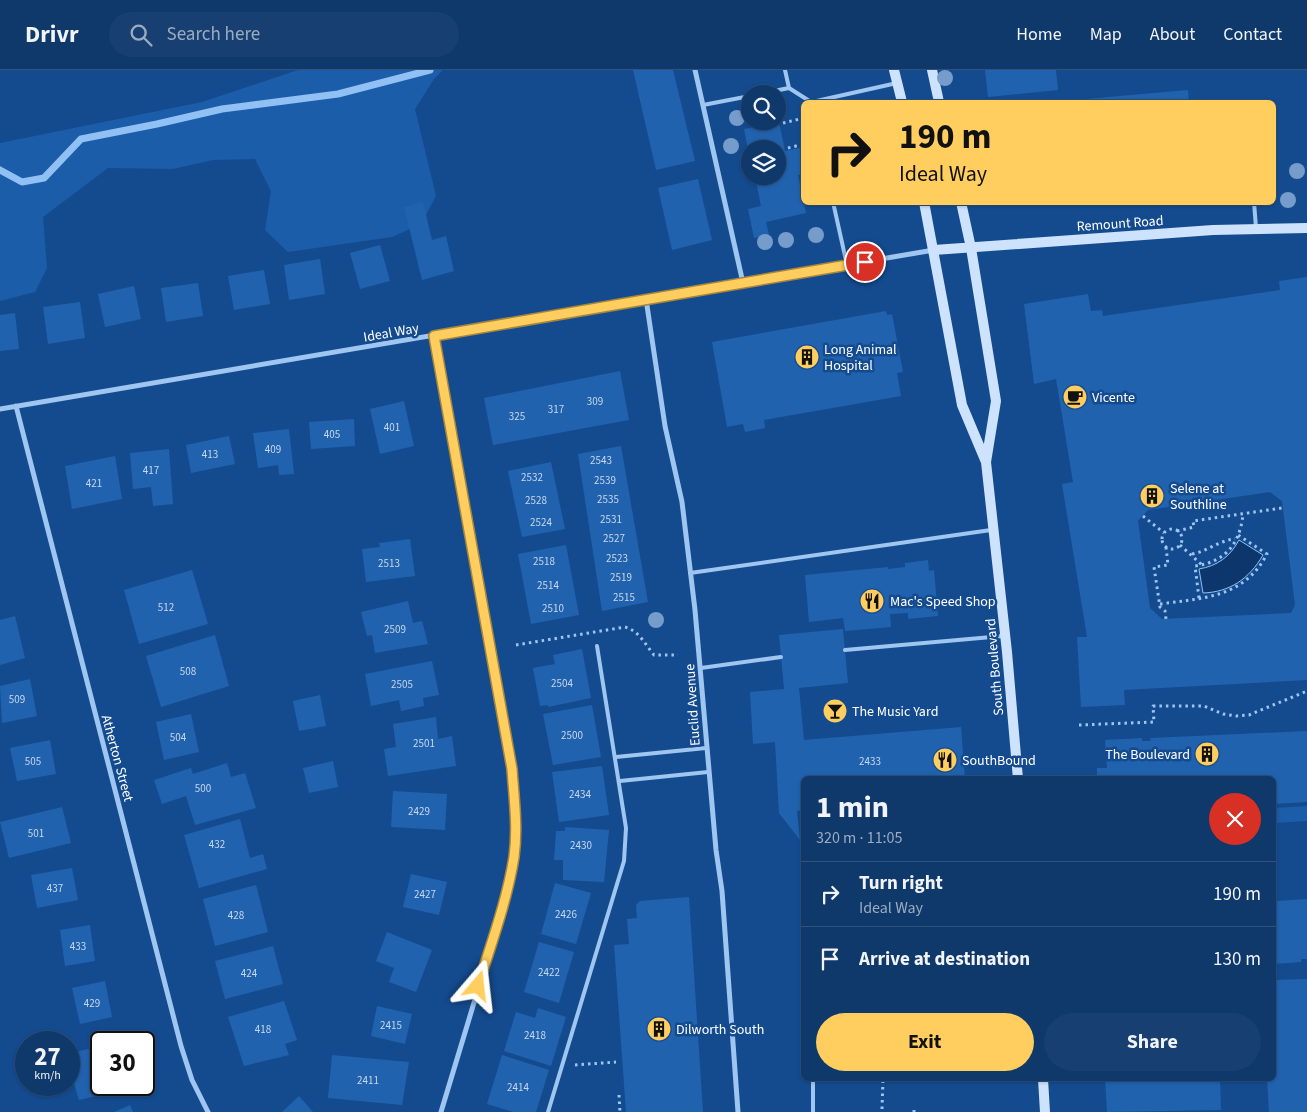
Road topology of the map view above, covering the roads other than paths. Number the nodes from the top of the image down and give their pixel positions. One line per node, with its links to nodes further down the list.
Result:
1 (695, 70): 13 (street)
2 (785, 70): 6 (lane)
3 (894, 70): 5 (main road)
4 (932, 70): 12 (main road)
5 (897, 83): 10 (lane); 11 (main road)
6 (789, 88): 7 (lane); 9 (lane)
7 (786, 89)
8 (741, 98): 13 (lane)
9 (808, 100)
10 (820, 100)
11 (901, 100)
12 (939, 100)
13 (703, 105): 23 (street)
14 (834, 205): 22 (lane)
15 (925, 205): 21 (main road, South Boulevard)
16 (962, 205): 20 (main road, South Boulevard)
17 (1254, 205): 18 (lane)
18 (1256, 228): 19 (main road, Remount Road); 20 (main road, Remount Road)
19 (1307, 228)
20 (971, 248): 21 (main road, Remount Road); 28 (main road, South Boulevard)
21 (934, 250): 22 (street, Ideal Way); 28 (main road, South Boulevard)
22 (847, 265): 23 (street, Ideal Way)
23 (743, 283): 24 (street, Ideal Way)
24 (646, 299): 25 (street, Ideal Way); 30 (street, Euclid Avenue)
25 (434, 336): 26 (street, Ideal Way); 44 (street)
26 (16, 406): 27 (street, Ideal Way); 43 (street, Atherton Street)
27 (0, 409)
28 (986, 462): 29 (main road, South Boulevard)
29 (994, 530): 30 (lane); 31 (main road, South Boulevard)
30 (690, 574): 35 (street, Euclid Avenue)
31 (1006, 636): 33 (lane); 39 (main road, South Boulevard)
32 (597, 646): 37 (lane)
33 (845, 650)
34 (781, 657): 35 (lane)
35 (701, 668): 36 (street, Euclid Avenue)
36 (706, 748): 37 (lane); 38 (street, Euclid Avenue)
37 (616, 757): 40 (lane)
38 (708, 772): 40 (lane); 46 (street, Euclid Avenue)
39 (1018, 776)
40 (620, 781): 45 (lane)
41 (813, 1081): 47 (lane)
42 (1043, 1081): 48 (main road)
43 (208, 1112)
44 (441, 1112)
45 (548, 1112)
46 (738, 1112)
47 (813, 1112)
48 (1045, 1112)

